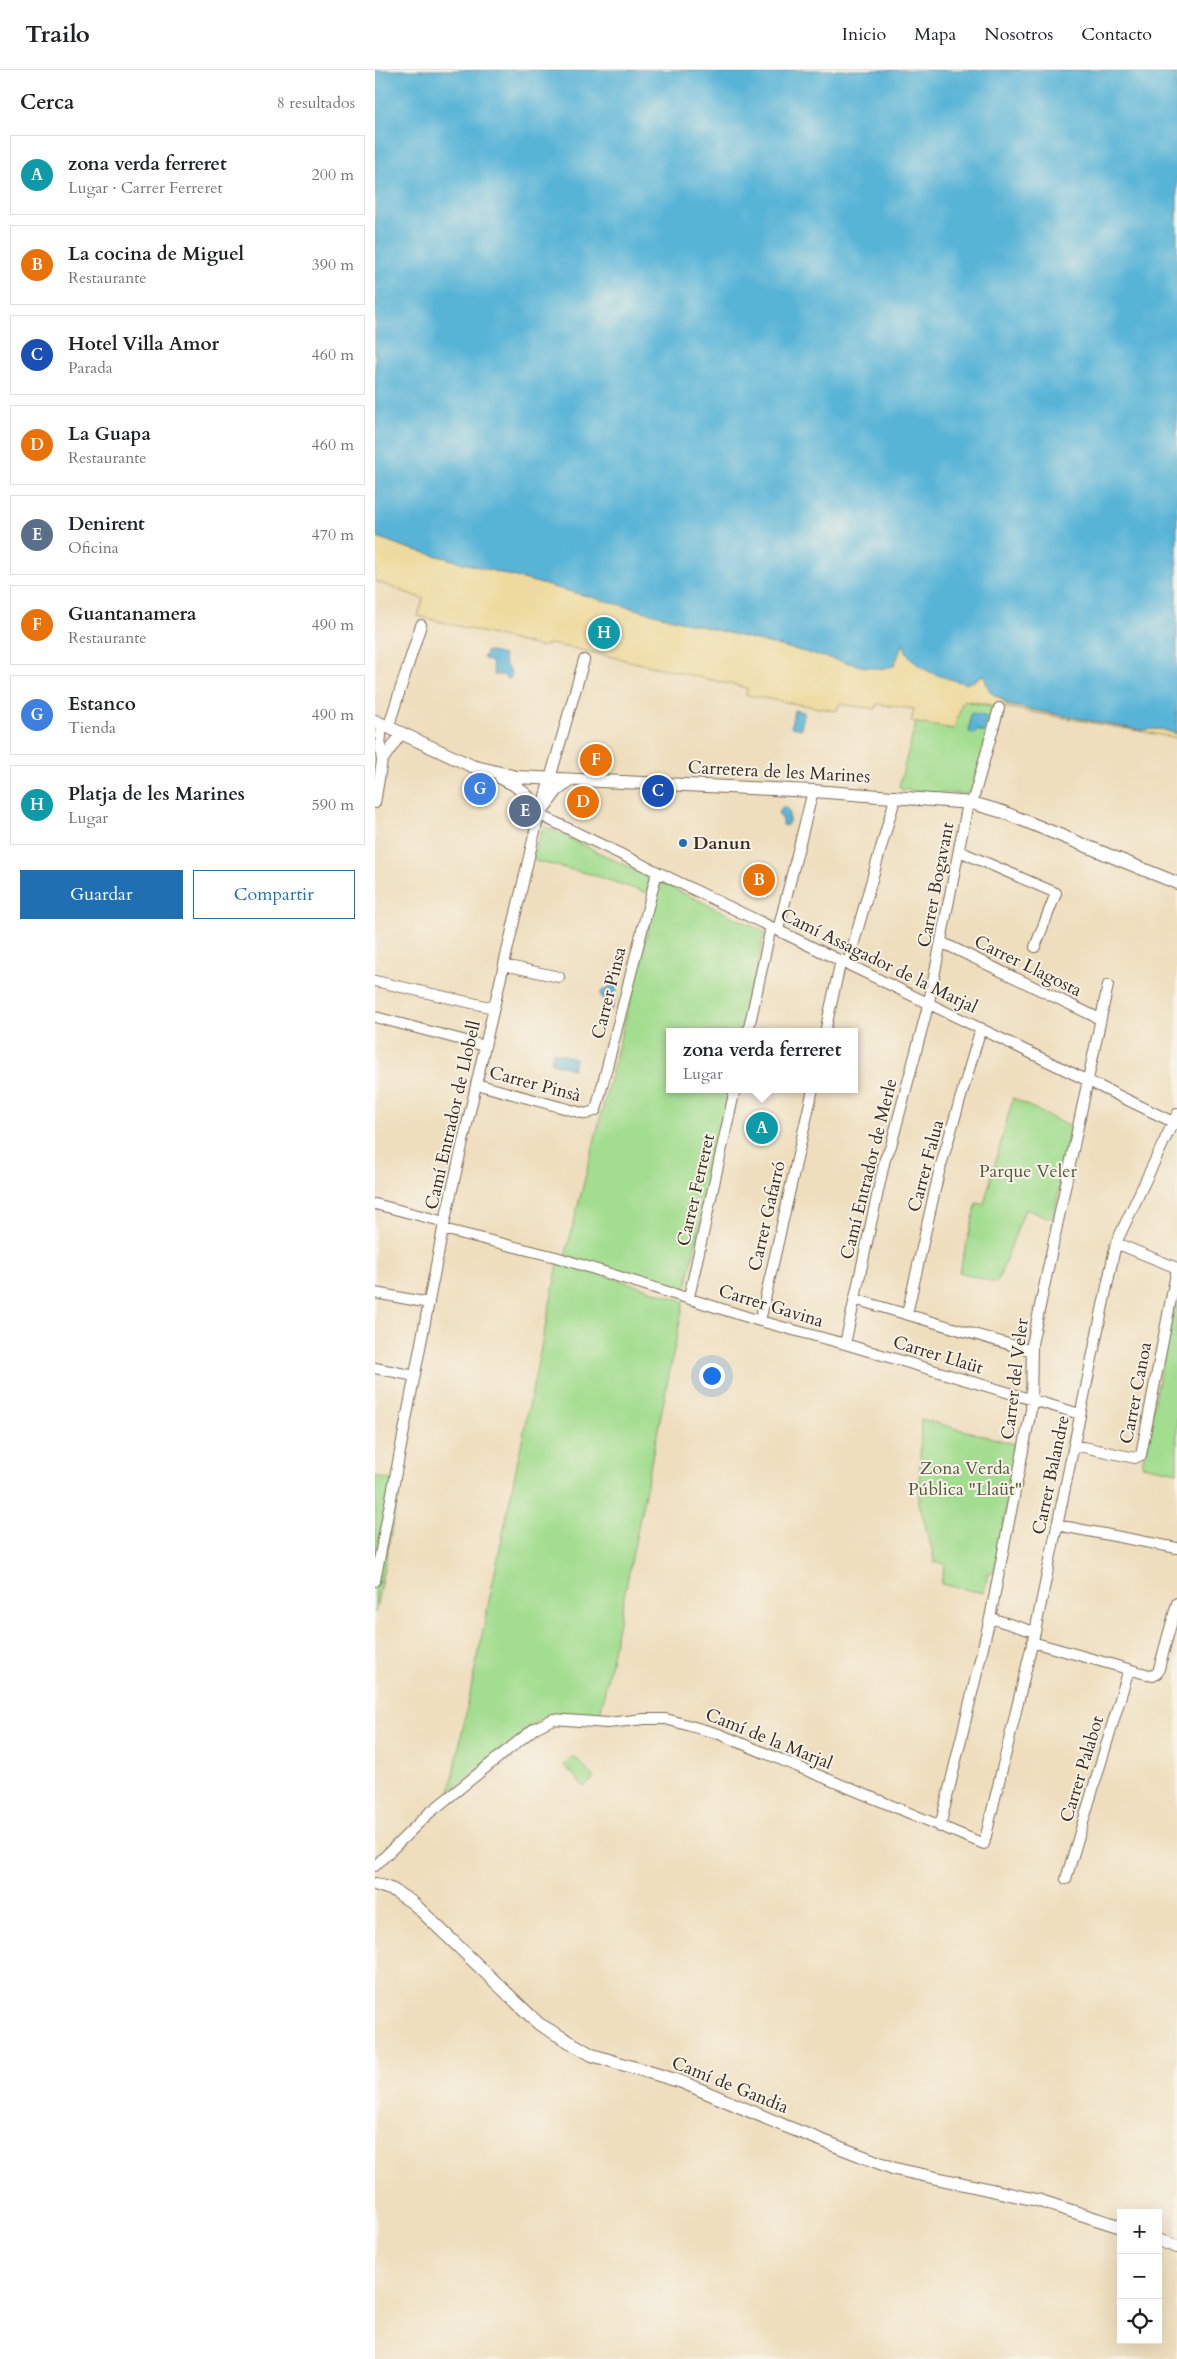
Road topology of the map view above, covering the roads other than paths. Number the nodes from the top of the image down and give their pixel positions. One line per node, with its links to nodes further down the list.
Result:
1 (421, 625): 4 (street)
2 (584, 660): 8 (street, Camí Entrador de Llobell)
3 (999, 708): 13 (street, Carrer Bogavant)
4 (382, 725): 5 (main road, Carretera de les Marines); 6 (street)
5 (401, 734): 6 (street); 7 (main road, Carretera de les Marines)
6 (382, 761): 12 (street)
7 (491, 772): 8 (main road, Carretera de les Marines); 14 (main road)
8 (549, 780): 9 (main road, Carretera de les Marines); 14 (street, Camí Entrador de Llobell)
9 (571, 780): 10 (main road, Carretera de les Marines); 14 (main road)
10 (813, 791): 11 (main road, Carretera de les Marines); 18 (street)
11 (894, 796): 13 (main road, Carretera de les Marines); 21 (street)
12 (375, 803)
13 (970, 803): 15 (street, Carrer Bogavant); 17 (main road, Carretera de les Marines)
14 (541, 813): 16 (street, Camí Assagador de la Marjal); 22 (street, Camí Entrador de Llobell)
15 (959, 851): 19 (street, Carrer Bogavant); 20 (street)
16 (657, 872): 18 (street, Camí Assagador de la Marjal); 38 (street, Carrer Pinsa)
17 (1177, 883)
18 (775, 929): 21 (street, Camí Assagador de la Marjal); 30 (street)
19 (941, 942): 26 (street, Carrer Bogavant); 29 (street, Carrer Llagosta)
20 (1035, 947)
21 (844, 962): 26 (street, Camí Assagador de la Marjal); 31 (street)
22 (505, 965): 23 (street); 27 (street, Camí Entrador de Llobell)
23 (559, 977)
24 (375, 981): 27 (street)
25 (1108, 985): 29 (street, Carrer Llagosta)
26 (929, 1002): 32 (street, Camí Assagador de la Marjal); 46 (street, Camí Entrador de Merle)
27 (494, 1008): 33 (street, Camí Entrador de Llobell)
28 (375, 1017): 33 (street)
29 (1100, 1019): 34 (street, Carrer Llagosta)
30 (749, 1028)
31 (826, 1028)
32 (981, 1028): 34 (street, Camí Assagador de la Marjal); 48 (street, Carrer Falua)
33 (485, 1046): 35 (street, Camí Entrador de Llobell)
34 (1088, 1080): 39 (street, Camí Assagador de la Marjal); 51 (street, Carrer del Veler)
35 (476, 1084): 38 (street, Carrer Pinsà); 41 (street, Camí Entrador de Llobell)
36 (734, 1093): 45 (street, Carrer Ferreret)
37 (812, 1093): 49 (street, Carrer Gafarró)
38 (585, 1114)
39 (1175, 1120): 42 (street, Carrer Balandre)
40 (375, 1204): 41 (street, Carrer Gavina)
41 (444, 1225): 45 (street, Carrer Gavina); 47 (street, Camí Entrador de Llobell)
42 (1116, 1243): 43 (street, Carrer Canoa); 55 (street, Carrer Balandre)
43 (1177, 1268): 56 (street, Carrer Canoa)
44 (375, 1293): 47 (street)
45 (689, 1298): 49 (street, Carrer Gavina)
46 (855, 1299): 48 (street); 50 (street, Camí Entrador de Merle)
47 (429, 1303): 53 (street, Camí Entrador de Llobell)
48 (907, 1314): 51 (street)
49 (760, 1321): 50 (street, Carrer Gavina)
50 (845, 1344): 54 (street, Carrer Llaüt)
51 (1031, 1351): 54 (street, Carrer del Veler)
52 (375, 1368): 53 (street)
53 (415, 1376): 59 (street, Camí Entrador de Llobell)
54 (1031, 1400): 55 (street, Carrer Llaüt); 61 (street, Carrer del Veler)
55 (1080, 1414): 56 (street, Carrer Balandre)
56 (1074, 1445): 57 (street, Carrer Balandre)
57 (1057, 1525): 58 (street); 62 (street, Carrer Balandre)
58 (1177, 1548)
59 (375, 1581)
60 (1177, 1603): 63 (street)
61 (990, 1618): 62 (street); 64 (street, Carrer del Veler)
62 (1033, 1637): 63 (street); 65 (street, Carrer Balandre)
63 (1129, 1669): 67 (street, Carrer Palabot)
64 (941, 1828): 65 (street, Camí de la Marjal); 66 (street, Camí de la Marjal)
65 (984, 1844)
66 (375, 1866)
67 (1066, 1879)
68 (375, 1884): 69 (main road, Camí de Gandia)
69 (1117, 2226)
70 (1162, 2241): 71 (main road)
71 (1177, 2247)

